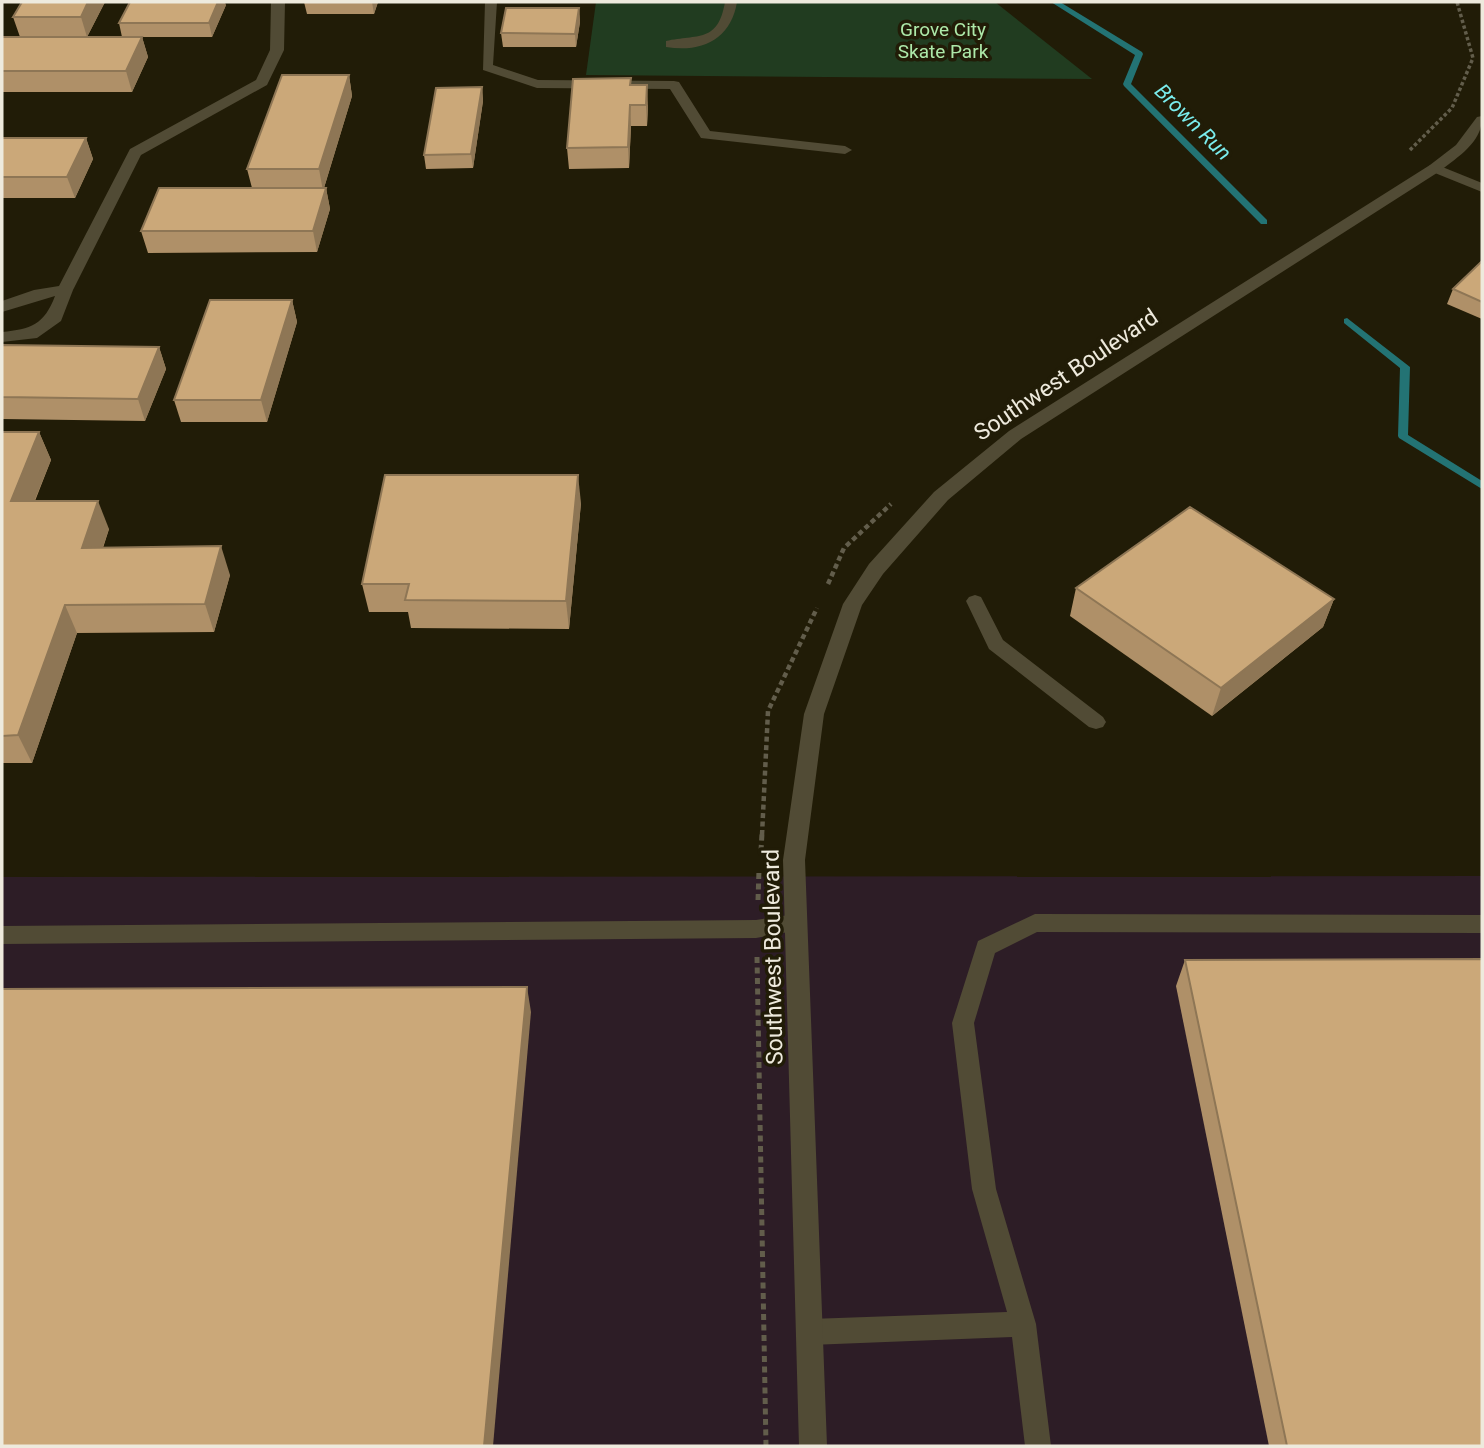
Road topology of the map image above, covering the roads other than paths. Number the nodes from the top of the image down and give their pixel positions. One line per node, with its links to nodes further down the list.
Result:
1 (278, 2): 9 (street)
2 (491, 2): 6 (lane)
3 (731, 2): 4 (lane)
4 (670, 44)
5 (1482, 120): 7 (street, Southwest Boulevard)
6 (845, 150)
7 (1435, 169): 8 (street); 14 (street, Southwest Boulevard)
8 (1482, 188)
9 (65, 290): 10 (street); 11 (street)
10 (2, 307)
11 (2, 337)
12 (975, 600): 13 (lane)
13 (1096, 722)
14 (796, 923): 16 (lane); 18 (street, Southwest Boulevard)
15 (1482, 925): 17 (lane)
16 (2, 935)
17 (1023, 1324): 18 (lane); 20 (lane)
18 (810, 1332): 19 (street, Southwest Boulevard)
19 (813, 1446)
20 (1038, 1446)

